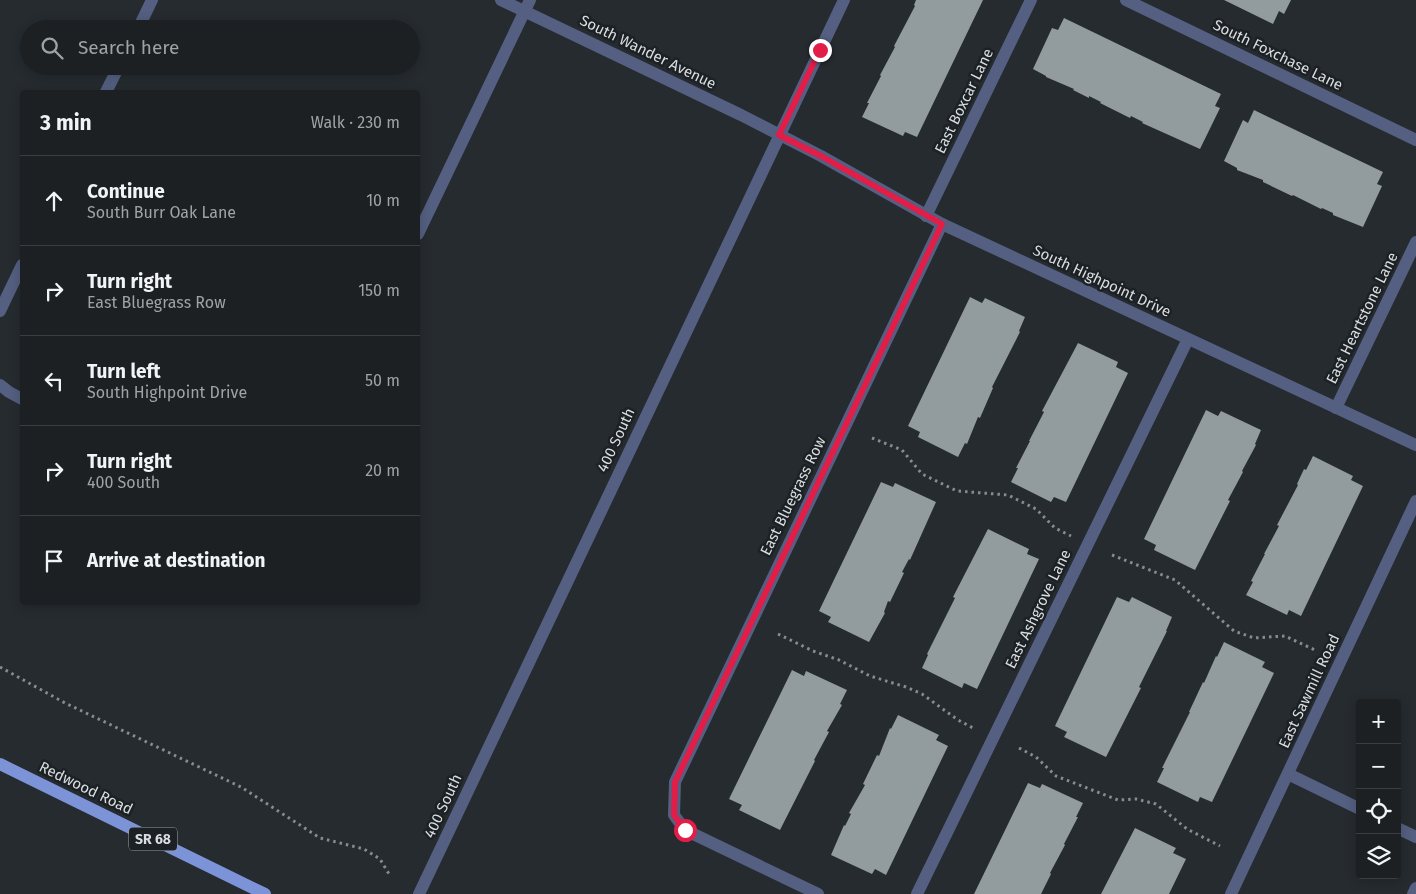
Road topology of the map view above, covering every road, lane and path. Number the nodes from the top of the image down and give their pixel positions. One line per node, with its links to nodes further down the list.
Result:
1 (152, 0): 7 (street)
2 (501, 0): 6 (street, South Wander Avenue)
3 (844, 0): 10 (street, 400 South)
4 (1031, 0): 12 (street, East Boxcar Lane)
5 (1126, 0): 11 (street, South Foxchase Lane)
6 (527, 6): 10 (street, South Wander Avenue); 14 (street)
7 (142, 20)
8 (114, 75): 9 (street)
9 (107, 90)
10 (779, 135): 12 (street, South Highpoint Drive); 41 (street, 400 South)
11 (1416, 140)
12 (926, 216): 13 (street, South Highpoint Drive)
13 (942, 224): 18 (street, South Highpoint Drive); 42 (street, East Bluegrass Row)
14 (420, 230)
15 (1416, 242): 21 (street, East Heartstone Lane)
16 (20, 269): 17 (street)
17 (0, 311)
18 (1188, 339): 21 (street, South Highpoint Drive); 43 (street, East Ashgrove Lane)
19 (0, 385): 20 (street)
20 (20, 398)
21 (1336, 408): 23 (street, South Highpoint Drive)
22 (872, 438): 25 (path)
23 (1416, 446)
24 (1416, 501): 33 (street, East Sawmill Road)
25 (1074, 537)
26 (1112, 555): 28 (path)
27 (778, 634): 30 (path)
28 (1315, 650)
29 (0, 667): 38 (path)
30 (980, 731)
31 (1019, 748): 37 (path)
32 (0, 764): 40 (main road, Redwood Road / SR 68)
33 (1288, 774): 34 (street); 44 (street, East Sawmill Road)
34 (1356, 807)
35 (1401, 830): 36 (street)
36 (1416, 837)
37 (1220, 846)
38 (389, 874)
39 (1416, 888): 45 (street)
40 (265, 894)
41 (419, 894)
42 (818, 894)
43 (917, 894)
44 (1231, 894)
45 (1413, 894)

